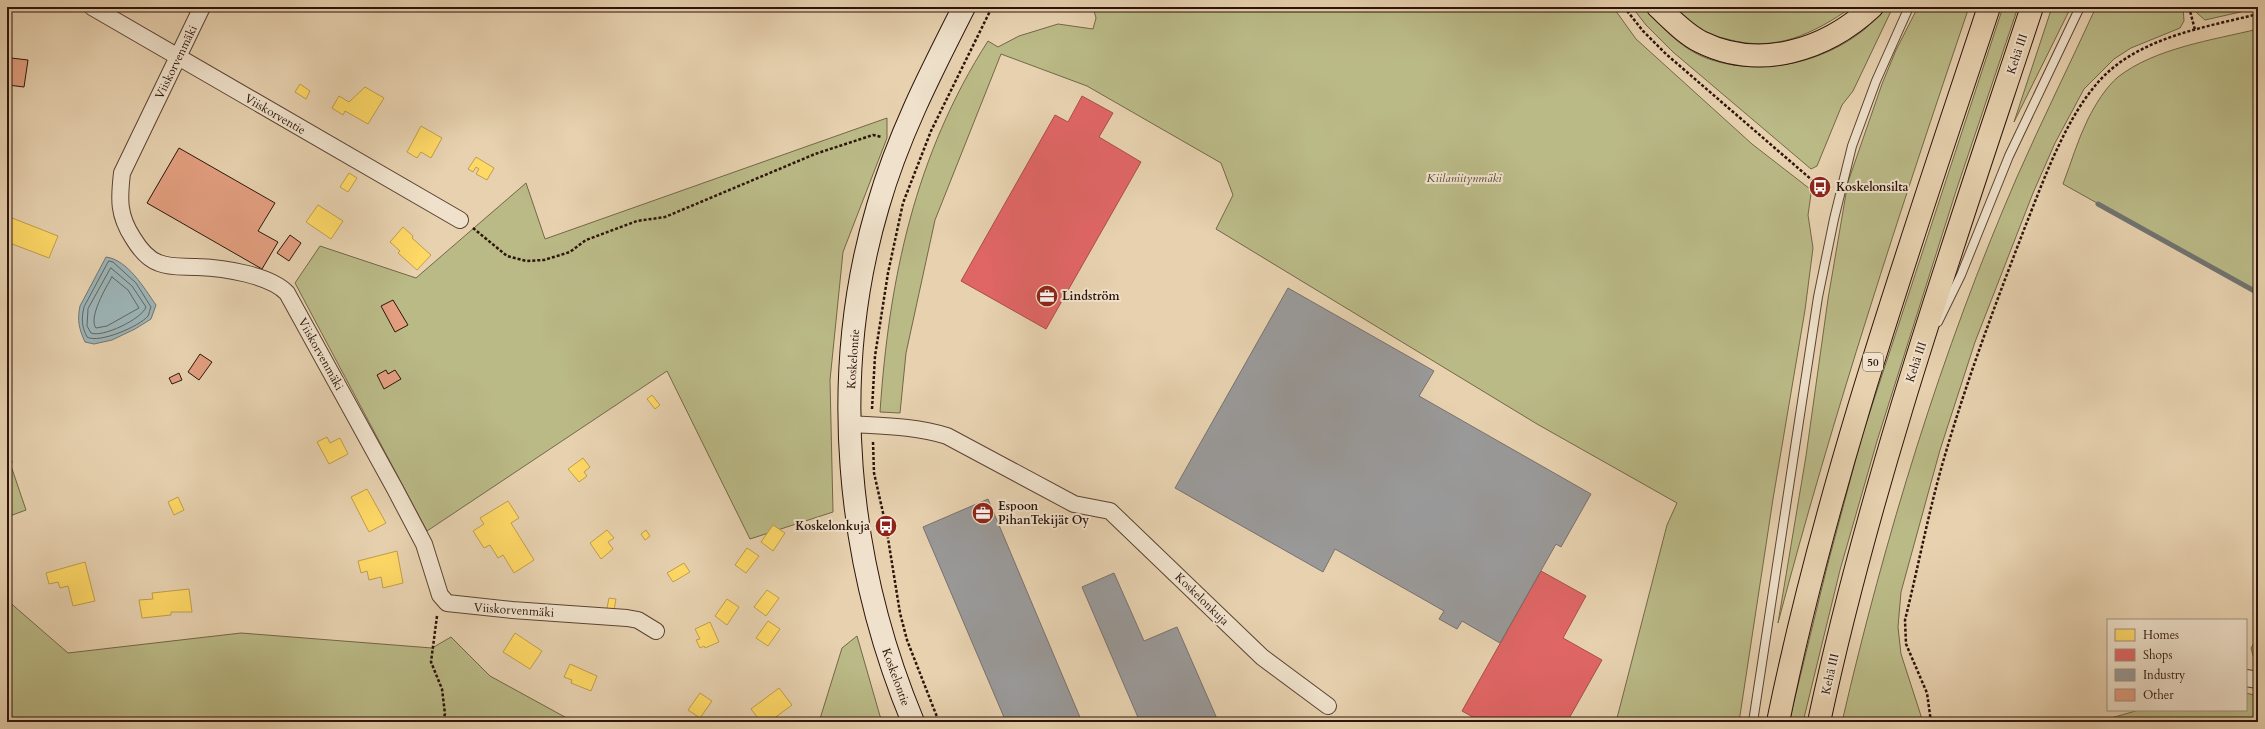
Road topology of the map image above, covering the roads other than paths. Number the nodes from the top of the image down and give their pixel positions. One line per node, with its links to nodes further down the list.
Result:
1 (92, 7): 10 (street, Viiskorventie)
2 (202, 7): 10 (street, Viiskorvenmäki)
3 (964, 7): 13 (main road, Koskelontie)
4 (1658, 7): 5 (highway)
5 (1872, 7)
6 (1909, 7): 19 (lane)
7 (1989, 7): 20 (highway, 50)
8 (2032, 7): 12 (highway, Kehä III)
9 (2080, 7): 12 (lane)
10 (177, 58): 11 (street, Viiskorventie); 14 (street, Viiskorvenmäki)
11 (460, 220)
12 (1909, 382): 21 (highway, Kehä III)
13 (850, 424): 17 (street, Koskelonkuja); 18 (main road, Koskelontie)
14 (656, 631)
15 (2247, 678): 16 (street)
16 (2258, 680)
17 (1328, 706)
18 (913, 722)
19 (1753, 722)
20 (1778, 722)
21 (1819, 722)

